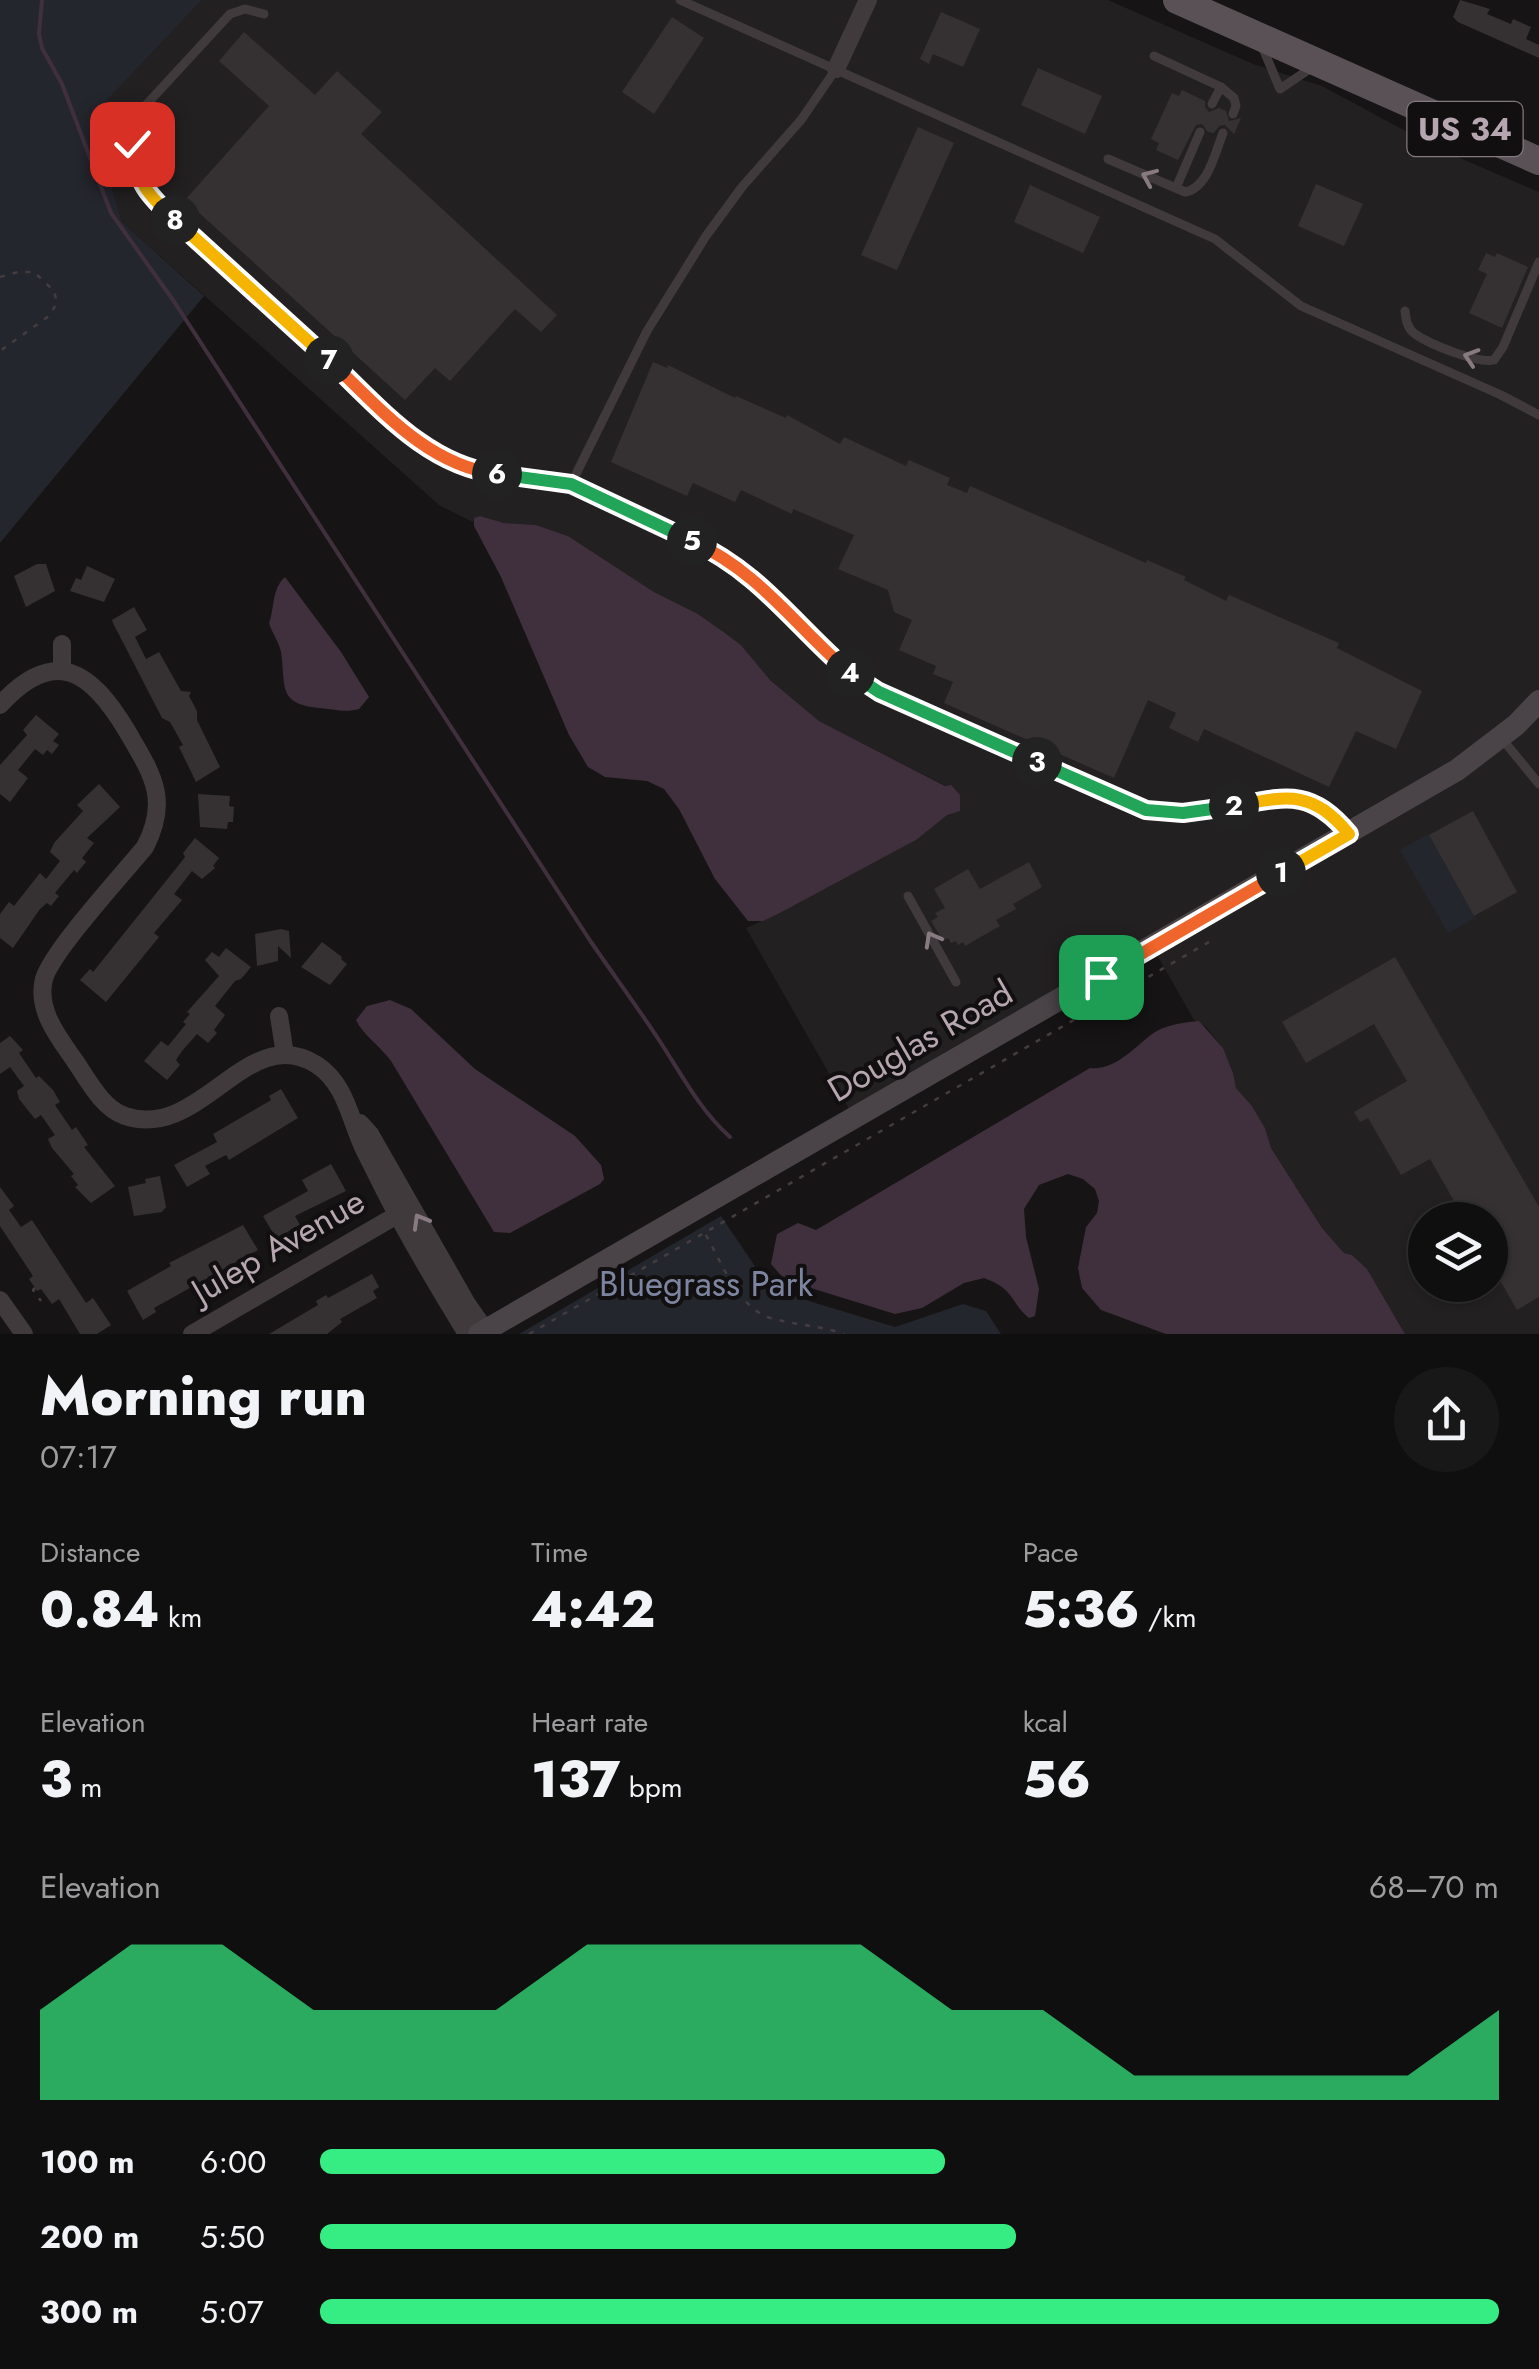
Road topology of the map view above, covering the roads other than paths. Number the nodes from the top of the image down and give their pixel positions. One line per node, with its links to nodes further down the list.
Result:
1 (680, 0): 8 (lane)
2 (868, 0): 8 (street)
3 (1177, 0): 5 (main road, US 34)
4 (264, 14): 20 (lane)
5 (1258, 36): 7 (main road, US 34); 7 (lane)
6 (1154, 56): 9 (lane)
7 (1318, 63): 15 (main road, US 34)
8 (836, 70): 19 (lane); 20 (lane)
9 (1221, 87): 10 (lane); 11 (lane)
10 (1212, 104)
11 (1232, 114)
12 (1200, 132): 16 (lane)
13 (1223, 133): 16 (lane)
14 (1108, 159): 16 (lane, one-way to 14)
15 (1539, 161)
16 (1176, 188)
17 (1539, 262): 18 (lane, one-way to 18)
18 (1405, 311)
19 (1539, 415)
20 (571, 484): 27 (lane)
21 (62, 644): 22 (street)
22 (62, 671): 24 (street); 31 (street)
23 (1539, 701): 25 (street, Douglas Road)
24 (0, 706)
25 (1501, 738): 26 (lane); 27 (street, Douglas Road)
26 (1539, 784)
27 (1349, 834): 35 (street, Douglas Road)
28 (908, 896): 29 (lane, one-way to 28)
29 (956, 982)
30 (280, 1016): 31 (street)
31 (284, 1055): 32 (street)
32 (353, 1115): 33 (street); 35 (street, one-way to 32)
33 (397, 1214): 35 (street); 37 (street, Julep Avenue)
34 (0, 1300): 36 (street)
35 (480, 1333)
36 (24, 1334)
37 (192, 1334)

